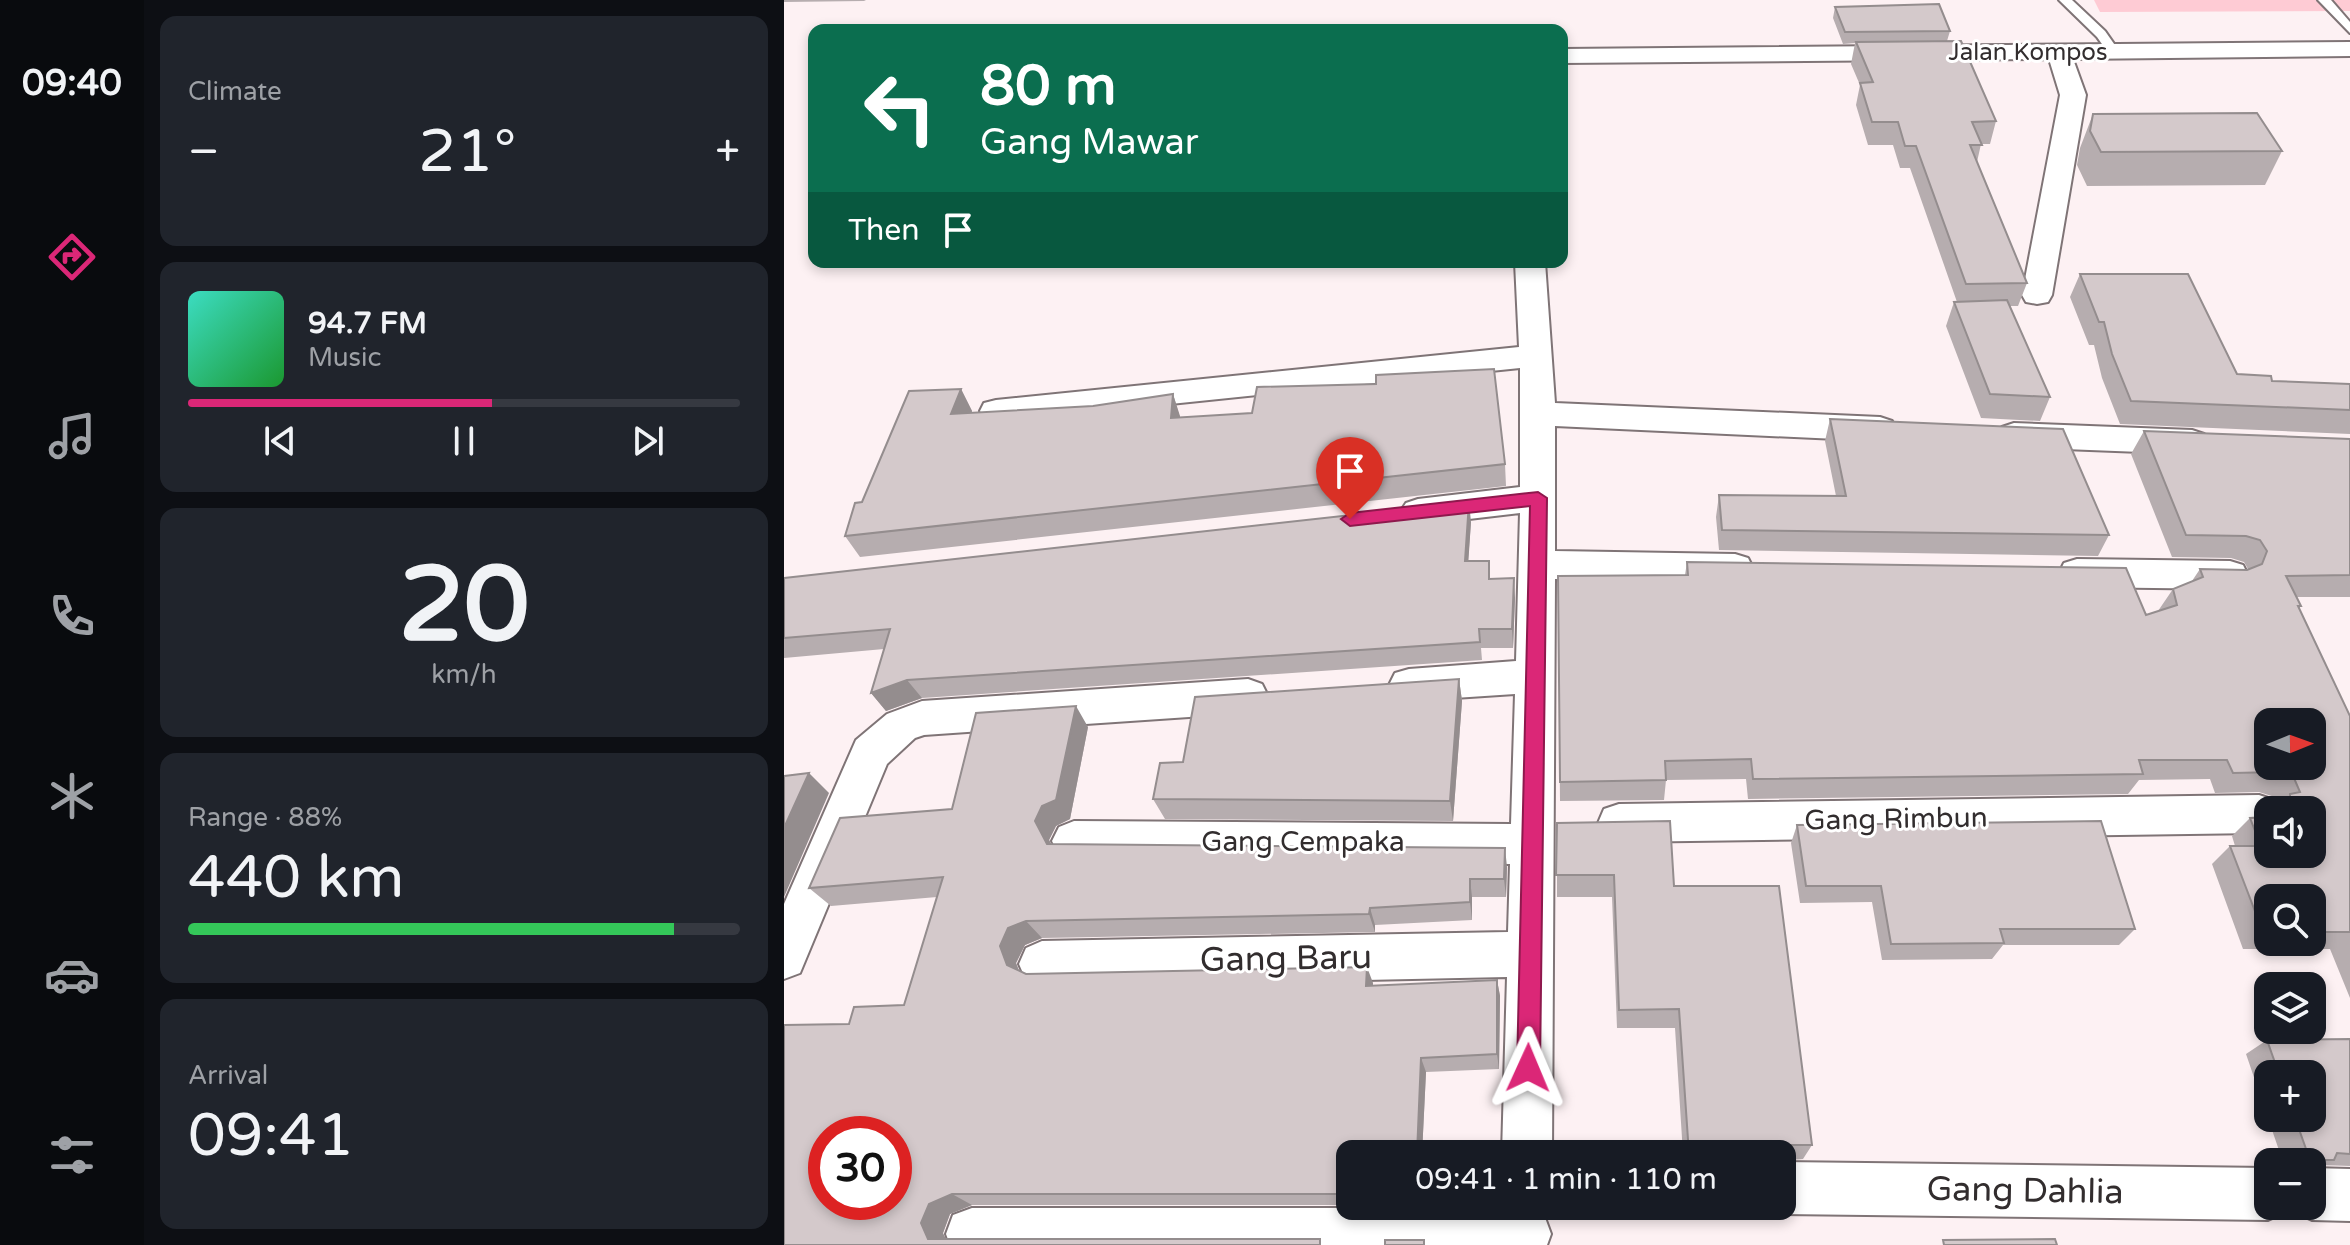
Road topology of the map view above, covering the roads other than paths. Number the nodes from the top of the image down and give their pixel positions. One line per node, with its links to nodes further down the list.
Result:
1 (2065, 0): 6 (lane)
2 (2324, 0): 3 (lane)
3 (2350, 29)
4 (2350, 49): 6 (street, Jalan Kompos)
5 (2058, 51): 6 (street, Jalan Kompos); 7 (street, Jalan Kompos); 9 (street)
6 (2113, 51)
7 (1568, 56)
8 (1530, 268): 10 (street)
9 (2037, 295)
10 (1535, 356): 11 (street); 12 (street)
11 (996, 411)
12 (1539, 414): 13 (street); 16 (street)
13 (1905, 430)
14 (1984, 433): 15 (street)
15 (2223, 444)
16 (1538, 498): 17 (street); 18 (street)
17 (1381, 516)
18 (1536, 565): 19 (street); 22 (street)
19 (1773, 568)
20 (2041, 572): 21 (street)
21 (2230, 575)
22 (1534, 676): 23 (street); 26 (street)
23 (1377, 687)
24 (1283, 694): 29 (street)
25 (2254, 814): 26 (street, Gang Rimbun)
26 (1552, 829): 27 (street, Gang Cempaka); 28 (street)
27 (1074, 841)
28 (1530, 954): 30 (street, Gang Baru); 31 (street)
29 (784, 957)
30 (1042, 964)
31 (1527, 1140)
32 (1796, 1188): 33 (street, Gang Dahlia)
33 (2254, 1194)
34 (2326, 1194): 35 (street)
35 (2350, 1195)
36 (1525, 1228): 37 (street)
37 (972, 1234)

